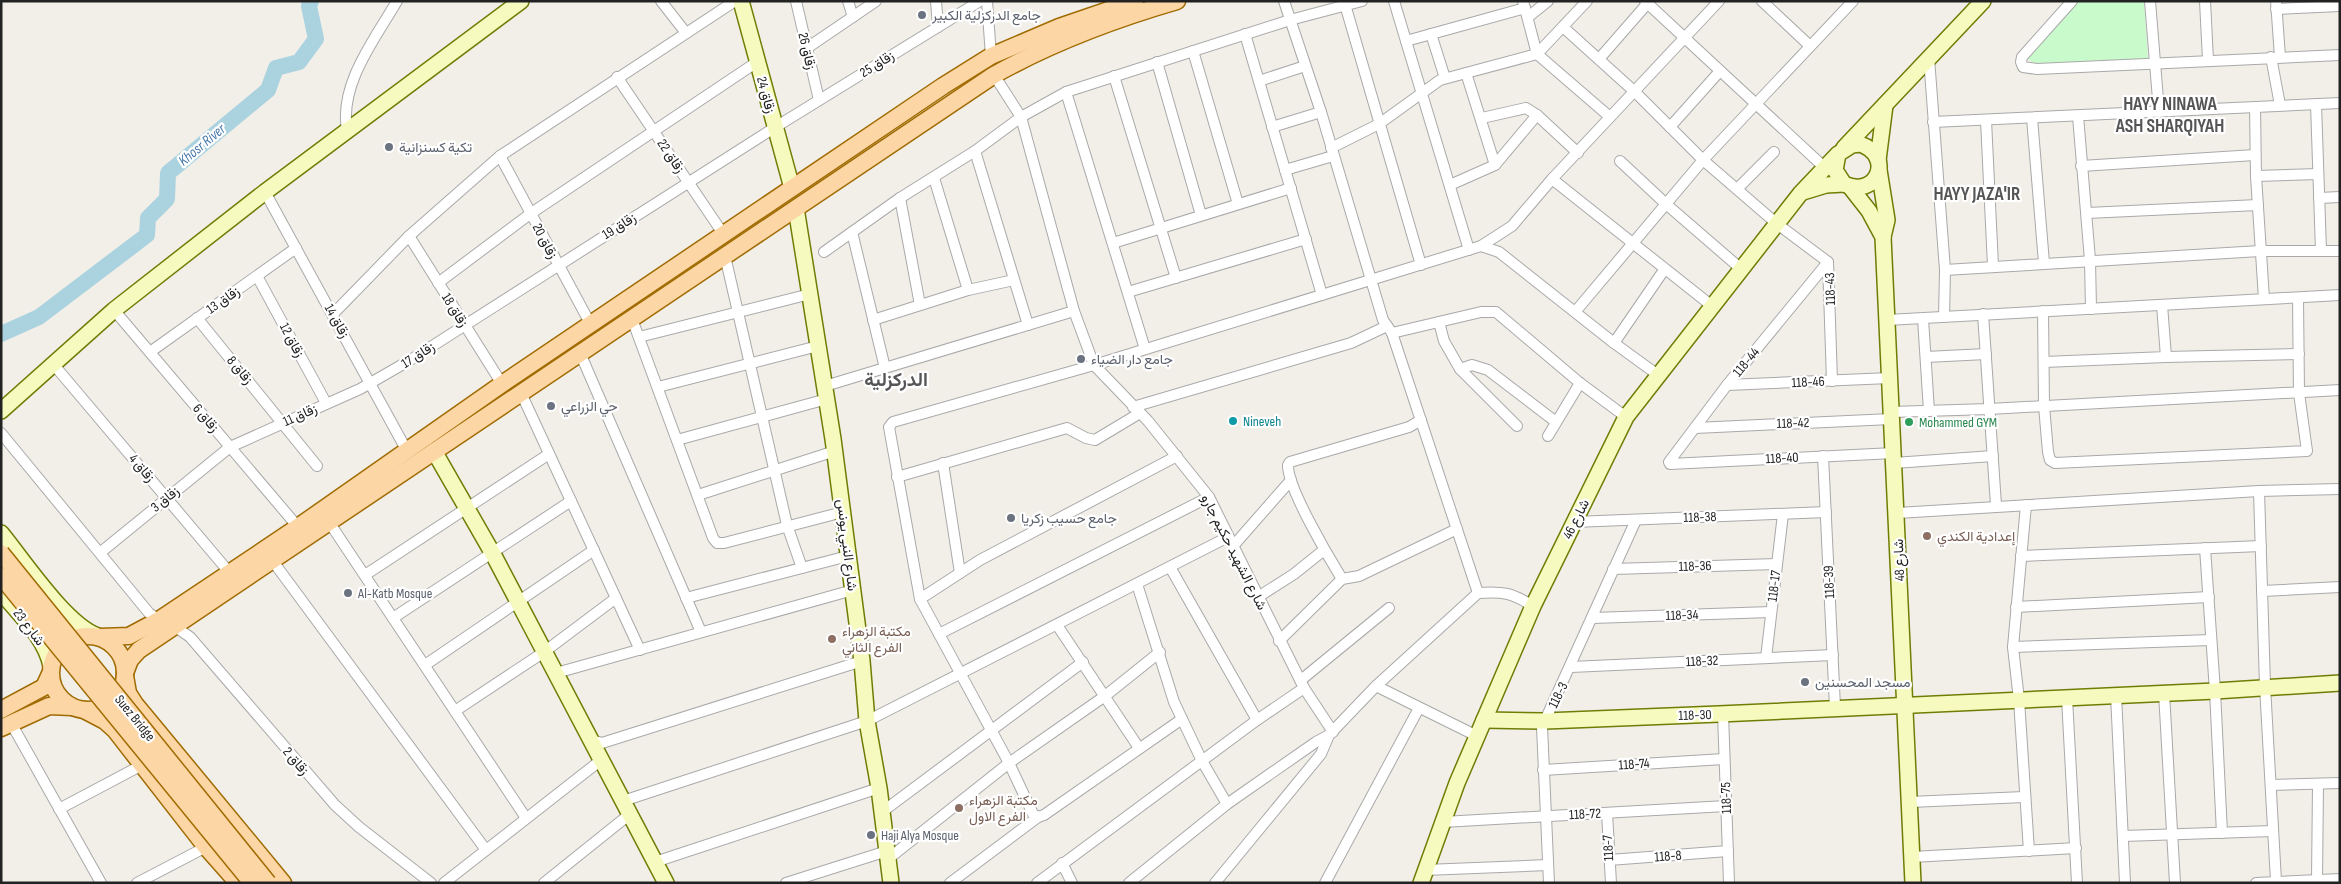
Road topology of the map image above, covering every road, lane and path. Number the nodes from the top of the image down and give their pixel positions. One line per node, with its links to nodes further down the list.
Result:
1 (397, 1): 85 (street)
2 (521, 1): 85 (street)
3 (661, 1): 35 (street)
4 (735, 1): 35 (street)
5 (741, 1): 50 (street, زقاق 24)
6 (796, 1): 41 (street, زقاق 26)
7 (848, 1): 31 (street)
8 (876, 1): 31 (street)
9 (936, 1): 33 (street)
10 (980, 1): 33 (street, زقاق 25)
11 (987, 1): 45 (street)
12 (1135, 1): 45 (main road)
13 (1177, 1): 56 (main road)
14 (1284, 1): 32 (street)
15 (1362, 1): 27 (street)
16 (1394, 1): 39 (street)
17 (1548, 1): 30 (street)
18 (1587, 1): 34 (street)
19 (1719, 1): 38 (street)
20 (1762, 1): 40 (street)
21 (1853, 1): 40 (street)
22 (1983, 1): 47 (street, شارع 46)
23 (2072, 1): 52 (street)
24 (2150, 1): 52 (street)
25 (2205, 1): 49 (street)
26 (1646, 2): 38 (street); 48 (street)
27 (1344, 4): 32 (street); 81 (street)
28 (2276, 5): 29 (street); 46 (street)
29 (2340, 6)
30 (1525, 9): 37 (street); 43 (street)
31 (853, 17): 41 (street)
32 (1290, 20): 36 (street); 53 (street)
33 (938, 27): 64 (street, زقاق 25)
34 (1563, 27): 43 (street); 48 (street, 118-43)
35 (686, 33): 58 (street)
36 (1245, 34): 42 (street); 60 (street)
37 (1431, 34): 39 (street); 59 (street)
38 (1684, 39): 54 (street); 62 (street)
39 (1406, 41): 63 (street)
40 (1810, 46): 66 (street)
41 (807, 48): 64 (street, زقاق 26)
42 (1193, 51): 51 (street); 116 (street)
43 (1537, 54): 55 (street); 76 (street)
44 (2340, 55): 46 (street)
45 (991, 56): 108 (main road)
46 (2275, 57): 49 (street); 69 (street)
47 (1929, 58): 68 (street, شارع 46); 80 (street)
48 (1599, 59): 62 (street, 118-43)
49 (2208, 60): 52 (street)
50 (757, 62): 84 (street, زقاق 24); 86 (street)
51 (1157, 62): 57 (street); 122 (street)
52 (2155, 64): 72 (street)
53 (1305, 66): 60 (street); 71 (street)
54 (1720, 71): 66 (street); 83 (street)
55 (1466, 73): 59 (street); 77 (street)
56 (994, 75): 75 (street); 119 (main road)
57 (1114, 76): 61 (street); 124 (street)
58 (617, 77): 86 (street, زقاق 22); 93 (street)
59 (1445, 78): 63 (street)
60 (1259, 81): 82 (street)
61 (1066, 92): 75 (street); 130 (street)
62 (1635, 92): 76 (street); 83 (street, 118-43)
63 (1422, 94): 81 (street); 106 (street)
64 (819, 100): 84 (street, زقاق 25)
65 (2340, 103): 67 (street)
66 (1756, 104): 94 (street); 99 (street)
67 (2316, 104): 69 (street); 101 (street)
68 (1885, 105): 88 (street, شارع 46); 97 (street, شارع 48)
69 (2280, 105): 70 (street)
70 (2255, 107): 72 (street); 92 (street)
71 (1321, 112): 82 (street); 89 (street)
72 (2159, 112): 74 (street)
73 (1537, 115): 77 (street); 90 (street); 96 (street)
74 (2078, 116): 78 (street); 98 (street)
75 (1021, 117): 87 (street); 166 (street)
76 (1610, 117): 90 (street)
77 (1482, 118): 96 (street)
78 (2032, 118): 79 (street); 142 (street)
79 (1986, 120): 80 (street); 145 (street)
80 (1933, 122): 148 (street)
81 (1379, 124): 89 (street); 144 (street)
82 (1272, 126): 100 (street)
83 (1670, 126): 94 (street, 118-43)
84 (774, 128): 105 (street, زقاق 19); 108 (street, زقاق 24)
85 (347, 130): 111 (street)
86 (655, 132): 105 (street, زقاق 22); 121 (street)
87 (975, 151): 103 (street); 151 (street)
88 (1841, 151): 97 (street); 99 (street, شارع 46); 107 (street)
89 (1332, 152): 100 (street); 152 (street)
90 (1578, 152): 104 (street)
91 (1774, 152): 110 (street)
92 (2255, 155): 98 (street); 102 (street)
93 (500, 156): 121 (street, زقاق 20); 127 (street)
94 (1703, 160): 110 (street, 118-43); 117 (street)
95 (1620, 161): 117 (street)
96 (1495, 164): 106 (street)
97 (1878, 165): 107 (street); 128 (street, شارع 48)
98 (2081, 166): 120 (street)
99 (1824, 168): 112 (street, شارع 46)
100 (1285, 170): 109 (street)
101 (2318, 174): 102 (street); 115 (street)
102 (2256, 176): 118 (street)
103 (934, 178): 114 (street); 154 (street)
104 (1552, 180): 131 (street); 132 (street)
105 (688, 182): 126 (street, زقاق 22); 143 (street, زقاق 19)
106 (1450, 185): 134 (street)
107 (1847, 186): 112 (street); 128 (street)
108 (792, 188): 126 (main road)
109 (1291, 188): 116 (street); 129 (street)
110 (1737, 189): 123 (street, 118-43)
111 (265, 192): 133 (street, زقاق 14); 165 (street)
112 (1800, 194): 123 (street, شارع 46)
113 (2340, 197): 115 (street)
114 (900, 198): 125 (street); 161 (street)
115 (2319, 198): 136 (street)
116 (1238, 204): 122 (street)
117 (1666, 204): 131 (street); 146 (street)
118 (2258, 205): 120 (street); 135 (street)
119 (796, 208): 139 (main road); 156 (street, شارع النبي يونس)
120 (2087, 213): 140 (street)
121 (530, 214): 143 (street, زقاق 20); 153 (street)
122 (1201, 215): 124 (street)
123 (1776, 223): 141 (street, 118-43); 146 (street, شارع 46)
124 (1160, 227): 130 (street); 150 (street)
125 (852, 232): 138 (street); 176 (street)
126 (724, 235): 180 (main road)
127 (408, 236): 153 (street, زقاق 18); 170 (street)
128 (1883, 237): 177 (street, شارع 48)
129 (1306, 239): 150 (street); 157 (street)
130 (1113, 243): 155 (street)
131 (1632, 244): 147 (street); 169 (street)
132 (1481, 246): 134 (street); 169 (street)
133 (296, 248): 149 (street, زقاق 13); 170 (street, زقاق 14)
134 (1469, 250): 144 (street)
135 (2260, 251): 136 (street); 140 (street); 160 (street)
136 (2321, 251): 137 (street)
137 (2340, 251)
138 (824, 252)
139 (725, 256): 168 (street); 174 (main road)
140 (2090, 260): 142 (street); 164 (street)
141 (1828, 262): 201 (street, 118-43); 205 (street, 118-44)
142 (2044, 263): 145 (street)
143 (558, 264): 179 (street, زقاق 19); 180 (street, زقاق 20)
144 (1421, 265): 152 (street)
145 (1993, 266): 148 (street)
146 (1740, 268): 163 (street, شارع 46)
147 (1664, 270): 163 (street); 184 (street)
148 (1945, 270): 172 (street)
149 (257, 276): 173 (street, زقاق 13); 211 (street, زقاق 12)
150 (1176, 278): 155 (street)
151 (1014, 280): 154 (street); 181 (street)
152 (1371, 280): 157 (street); 182 (street)
153 (438, 282): 179 (street, زقاق 18)
154 (968, 290): 161 (street)
155 (1128, 292): 186 (street)
156 (810, 294): 168 (street); 185 (street, شارع النبي يونس)
157 (1322, 295): 186 (street)
158 (2340, 295): 159 (street)
159 (2298, 298): 160 (street); 190 (street)
160 (2264, 300): 162 (street)
161 (920, 305): 176 (street)
162 (2162, 305): 164 (street); 192 (street)
163 (1712, 306): 199 (street, شارع 46)
164 (2091, 309): 167 (street)
165 (114, 310): 187 (street, زقاق 6); 195 (street)
166 (1074, 310): 181 (street); 196 (street)
167 (2043, 311): 171 (street); 193 (street)
168 (738, 312): 183 (street); 194 (street)
169 (1574, 312): 184 (street)
170 (333, 314): 202 (street, زقاق 14)
171 (1983, 314): 172 (street); 189 (street)
172 (1944, 317): 175 (street)
173 (197, 318): 187 (street, زقاق 13); 221 (street, زقاق 8)
174 (632, 319): 183 (street); 188 (main road)
175 (1923, 319): 177 (street); 191 (street)
176 (873, 320): 197 (street)
177 (1887, 320): 200 (street, شارع 48)
178 (1439, 322): 182 (street); 198 (street); 203 (street)
179 (465, 325): 202 (street, زقاق 17); 204 (street, زقاق 18)
180 (590, 325): 204 (main road)
181 (1028, 325): 197 (street)
182 (1389, 329): 214 (street); 220 (street)
183 (638, 337): 206 (street)
184 (1614, 343): 199 (street)
185 (818, 346): 194 (street); 208 (street, شارع النبي يونس)
186 (1145, 348): 196 (street)
187 (150, 352): 228 (street, زقاق 6)
188 (580, 353): 209 (main road); 292 (street)
189 (1986, 354): 191 (street); 213 (street)
190 (2299, 354): 192 (street); 210 (street)
191 (1926, 357): 216 (street)
192 (2166, 357): 193 (street)
193 (2044, 362): 212 (street)
194 (750, 364): 206 (street); 218 (street)
195 (54, 365): 215 (street); 247 (street, زقاق 4)
196 (1094, 365): 214 (street, شارع الشهيد حكيم جارو); 241 (street)
197 (885, 368): 208 (street)
198 (1460, 370): 222 (street); 223 (street)
199 (1658, 374): 219 (street, شارع 46)
200 (1890, 378): 201 (street, 118-46); 217 (street, شارع 48)
201 (1832, 381): 205 (street, 118-46)
202 (371, 383): 211 (street, زقاق 11); 229 (street, زقاق 14)
203 (1580, 383): 219 (street); 222 (street)
204 (502, 384): 229 (main road)
205 (1726, 385): 224 (street, 118-44)
206 (658, 387): 227 (street)
207 (2340, 390): 210 (street, 118-42)
208 (826, 392): 218 (street); 231 (street, شارع النبي يونس)
209 (521, 393): 230 (main road); 232 (street)
210 (2299, 393): 212 (street, 118-42); 212 (street)
211 (326, 403): 221 (street, زقاق 11)
212 (2044, 406): 213 (street, 118-42)
213 (1989, 409): 216 (street, 118-42); 235 (street)
214 (1137, 410): 233 (street, شارع الشهيد حكيم جارو); 237 (street)
215 (1, 411)
216 (1929, 411): 217 (street, 118-42)
217 (1891, 416): 224 (street, 118-42); 236 (street, شارع 48)
218 (762, 417): 227 (street); 240 (street)
219 (1626, 417): 258 (street, شارع 46)
220 (1421, 420): 242 (street); 261 (street)
221 (283, 422): 228 (street, زقاق 11); 239 (street, زقاق 8)
222 (1556, 422): 226 (street)
223 (1517, 426)
224 (1695, 428): 238 (street, 118-44)
225 (1, 433): 268 (street, زقاق 2)
226 (1548, 436)
227 (677, 440): 245 (street)
228 (230, 446): 247 (street, زقاق 3); 260 (street, زقاق 6)
229 (407, 451): 260 (main road)
230 (434, 451): 250 (street); 257 (main road)
231 (835, 451): 240 (street); 252 (street, شارع النبي يونس)
232 (550, 454): 248 (street); 250 (street)
233 (1177, 456): 246 (street, شارع الشهيد حكيم جارو); 279 (street)
234 (1823, 456): 236 (street, 118-40); 238 (street, 118-40); 253 (street, 118-39)
235 (1993, 456): 236 (street, 118-40); 251 (street)
236 (1894, 458): 254 (street, شارع 48)
237 (943, 463): 241 (street); 279 (street)
238 (1670, 464)
239 (317, 466)
240 (774, 471): 245 (street); 259 (street)
241 (897, 478): 293 (street)
242 (1291, 480): 263 (street); 267 (street)
243 (2340, 488): 244 (street)
244 (2259, 491): 249 (street); 264 (street)
245 (698, 495): 259 (street)
246 (1209, 497): 263 (street, شارع الشهيد حكيم جارو); 304 (street)
247 (167, 498): 268 (street, زقاق 3); 278 (street, زقاق 4)
248 (571, 501): 266 (street); 270 (street)
249 (2026, 505): 251 (street); 272 (street)
250 (467, 506): 270 (street); 280 (street)
251 (1996, 506): 254 (street)
252 (843, 512): 259 (street); 271 (street, شارع النبي يونس)
253 (1826, 512): 255 (street, 118-38); 312 (street, 118-39)
254 (1897, 513): 332 (street, شارع 48)
255 (1783, 514): 256 (street, 118-38); 274 (street, 118-17)
256 (1636, 520): 258 (street, 118-38); 277 (street, 118-3)
257 (329, 522): 273 (main road); 280 (street)
258 (1574, 522): 295 (street, شارع 46)
259 (787, 526): 276 (street)
260 (298, 528): 278 (main road)
261 (1457, 529): 282 (street); 288 (street)
262 (1, 533): 305 (street)
263 (1231, 541): 275 (street); 289 (street, شارع الشهيد حكيم جارو)
264 (2261, 546): 265 (street); 286 (street)
265 (2205, 548): 272 (street); 290 (street)
266 (594, 550): 291 (street); 294 (street)
267 (1324, 550): 282 (street); 289 (street)
268 (100, 552): 301 (street, زقاق 2)
269 (1, 553): 395 (main road, Suez Bridge, bridge)
270 (493, 554): 294 (street); 299 (street)
271 (848, 556): 276 (street); 285 (street, شارع النبي يونس)
272 (2020, 556): 296 (street)
273 (272, 560): 301 (main road); 377 (street)
274 (1777, 564): 277 (street, 118-36); 298 (street, 118-17)
275 (1170, 567): 283 (street); 340 (street)
276 (802, 568): 292 (street)
277 (1613, 569): 300 (street, 118-3)
278 (229, 572): 301 (main road)
279 (960, 573): 293 (street)
280 (365, 575): 299 (street)
281 (1, 576): 394 (main road, Suez Bridge, bridge)
282 (1342, 579): 306 (street)
283 (1137, 584): 302 (street); 311 (street)
284 (2340, 586): 286 (street)
285 (853, 590): 303 (street); 314 (street, شارع النبي يونس)
286 (2262, 591): 325 (street)
287 (1, 592): 318 (street, شارع 23)
288 (1478, 593): 295 (street); 324 (street)
289 (1258, 597): 306 (street, شارع الشهيد حكيم جارو)
290 (2209, 597): 296 (street); 307 (street)
291 (616, 598): 309 (street); 310 (street)
292 (686, 598): 303 (street)
293 (920, 599): 304 (street)
294 (517, 601): 310 (street); 316 (street)
295 (1533, 606): 341 (street, شارع 46)
296 (2016, 607): 308 (street)
297 (1389, 608): 323 (street)
298 (1771, 612): 300 (street, 118-34); 313 (street, 118-17)
299 (393, 618): 316 (street)
300 (1592, 618): 317 (street, 118-3)
301 (166, 623): 305 (main road); 320 (main road); 397 (street, زقاق 2)
302 (1057, 625): 315 (street); 321 (street)
303 (701, 632): 309 (street)
304 (938, 634): 321 (street)
305 (99, 637): 318 (main road); 320 (main road)
306 (1279, 640): 323 (street, شارع الشهيد حكيم جارو)
307 (2211, 640): 308 (street); 326 (street)
308 (2013, 647): 331 (street)
309 (640, 650): 319 (street)
310 (544, 652): 319 (street); 336 (street)
311 (1160, 652): 329 (street); 338 (street)
312 (1833, 655): 313 (street, 118-32); 333 (street, 118-39)
313 (1766, 658): 317 (street, 118-32)
314 (862, 661): 342 (street, شارع النبي يونس); 347 (street)
315 (1083, 662): 329 (street); 344 (street)
316 (425, 665): 336 (street)
317 (1571, 667): 343 (street, 118-3)
318 (50, 670): 334 (main road); 339 (main road)
319 (556, 673): 347 (street)
320 (125, 674): 334 (main road); 396 (main road)
321 (959, 675): 342 (street); 344 (street)
322 (2340, 683): 325 (street, 118-30)
323 (1302, 684): 340 (street); 345 (street, شارع الشهيد حكيم جارو)
324 (1376, 686): 335 (street); 345 (street)
325 (2265, 686): 326 (street, 118-30); 357 (street)
326 (2215, 691): 327 (street, 118-30); 372 (street)
327 (2164, 693): 328 (street, 118-30); 373 (street)
328 (2116, 694): 330 (street, 118-30); 374 (street)
329 (1105, 696): 348 (street); 352 (street)
330 (2067, 698): 331 (street, 118-30); 376 (street)
331 (2019, 700): 332 (street, 118-30); 359 (street)
332 (1905, 704): 333 (street, 118-30); 360 (street, شارع 48)
333 (1835, 707): 337 (street, 118-30)
334 (78, 708): 339 (main road); 353 (main road)
335 (1419, 708): 346 (street); 407 (street)
336 (455, 711): 369 (street)
337 (1722, 714): 343 (street, 118-30); 349 (street, 118-75)
338 (1182, 719): 348 (street); 351 (street)
339 (4, 720): 364 (street)
340 (1257, 720): 351 (street)
341 (1484, 720): 343 (street, 118-30); 346 (street, شارع 46)
342 (867, 721): 358 (street, شارع النبي يونس); 363 (street)
343 (1545, 721): 354 (street, 118-3)
344 (990, 732): 352 (street); 365 (street)
345 (1331, 734): 361 (street); 406 (street)
346 (1478, 736): 370 (street, شارع 46)
347 (591, 740): 350 (street)
348 (1138, 748): 368 (street)
349 (1724, 759): 354 (street, 118-74); 362 (street, 118-75)
350 (601, 760): 363 (street); 369 (street)
351 (1202, 761): 361 (street); 384 (street)
352 (1009, 763): 368 (street); 380 (street)
353 (142, 765): 364 (street); 375 (main road)
354 (1543, 770): 367 (street, 118-3)
355 (2340, 783): 356 (street)
356 (2318, 784): 357 (street); 388 (street)
357 (2271, 786): 371 (street)
358 (879, 788): 365 (street, شارع النبي يونس); 383 (street)
359 (2024, 797): 360 (street); 379 (street)
360 (1910, 802): 381 (street, شارع 48)
361 (1227, 804): 405 (street)
362 (1726, 806): 366 (street, 118-72); 378 (street, 118-75)
363 (626, 807): 383 (street); 389 (street)
364 (59, 809): 391 (street)
365 (882, 812): 380 (street, شارع النبي يونس)
366 (1607, 813): 367 (street, 118-72); 382 (street, 118-7)
367 (1545, 816): 370 (street, 118-72); 385 (street, 118-3)
368 (1038, 817): 402 (street)
369 (526, 818): 377 (street)
370 (1443, 822): 386 (street, شارع 46)
371 (2274, 831): 372 (street); 390 (street)
372 (2222, 833): 373 (street)
373 (2174, 835): 374 (street); 414 (street)
374 (2123, 836): 413 (street)
375 (206, 847): 392 (street); 393 (main road)
376 (2076, 848): 379 (street); 412 (street)
377 (486, 850): 398 (street)
378 (1728, 851): 382 (street, 118-8); 410 (street, 118-75)
379 (2029, 851): 381 (street)
380 (888, 855): 400 (street); 401 (street, شارع النبي يونس)
381 (1912, 856): 411 (street, شارع 48)
382 (1609, 860): 409 (street, 118-7)
383 (655, 862): 399 (street)
384 (1062, 863): 403 (street); 404 (street)
385 (1548, 865): 386 (street); 408 (street, 118-3)
386 (1423, 876)
387 (2340, 879): 388 (street)
388 (2317, 880): 390 (street)
389 (550, 881)
390 (2276, 881): 415 (street)
391 (101, 883)
392 (137, 883)
393 (238, 883)
394 (252, 883)
395 (268, 883)
396 (283, 883)
397 (431, 883)
398 (444, 883)
399 (666, 883)
400 (786, 883)
401 (891, 883)
402 (950, 883)
403 (1037, 883)
404 (1072, 883)
405 (1129, 883)
406 (1215, 883)
407 (1325, 883)
408 (1549, 883)
409 (1610, 883)
410 (1729, 883)
411 (1913, 883)
412 (2077, 883)
413 (2125, 883)
414 (2175, 883)
415 (2256, 883)

